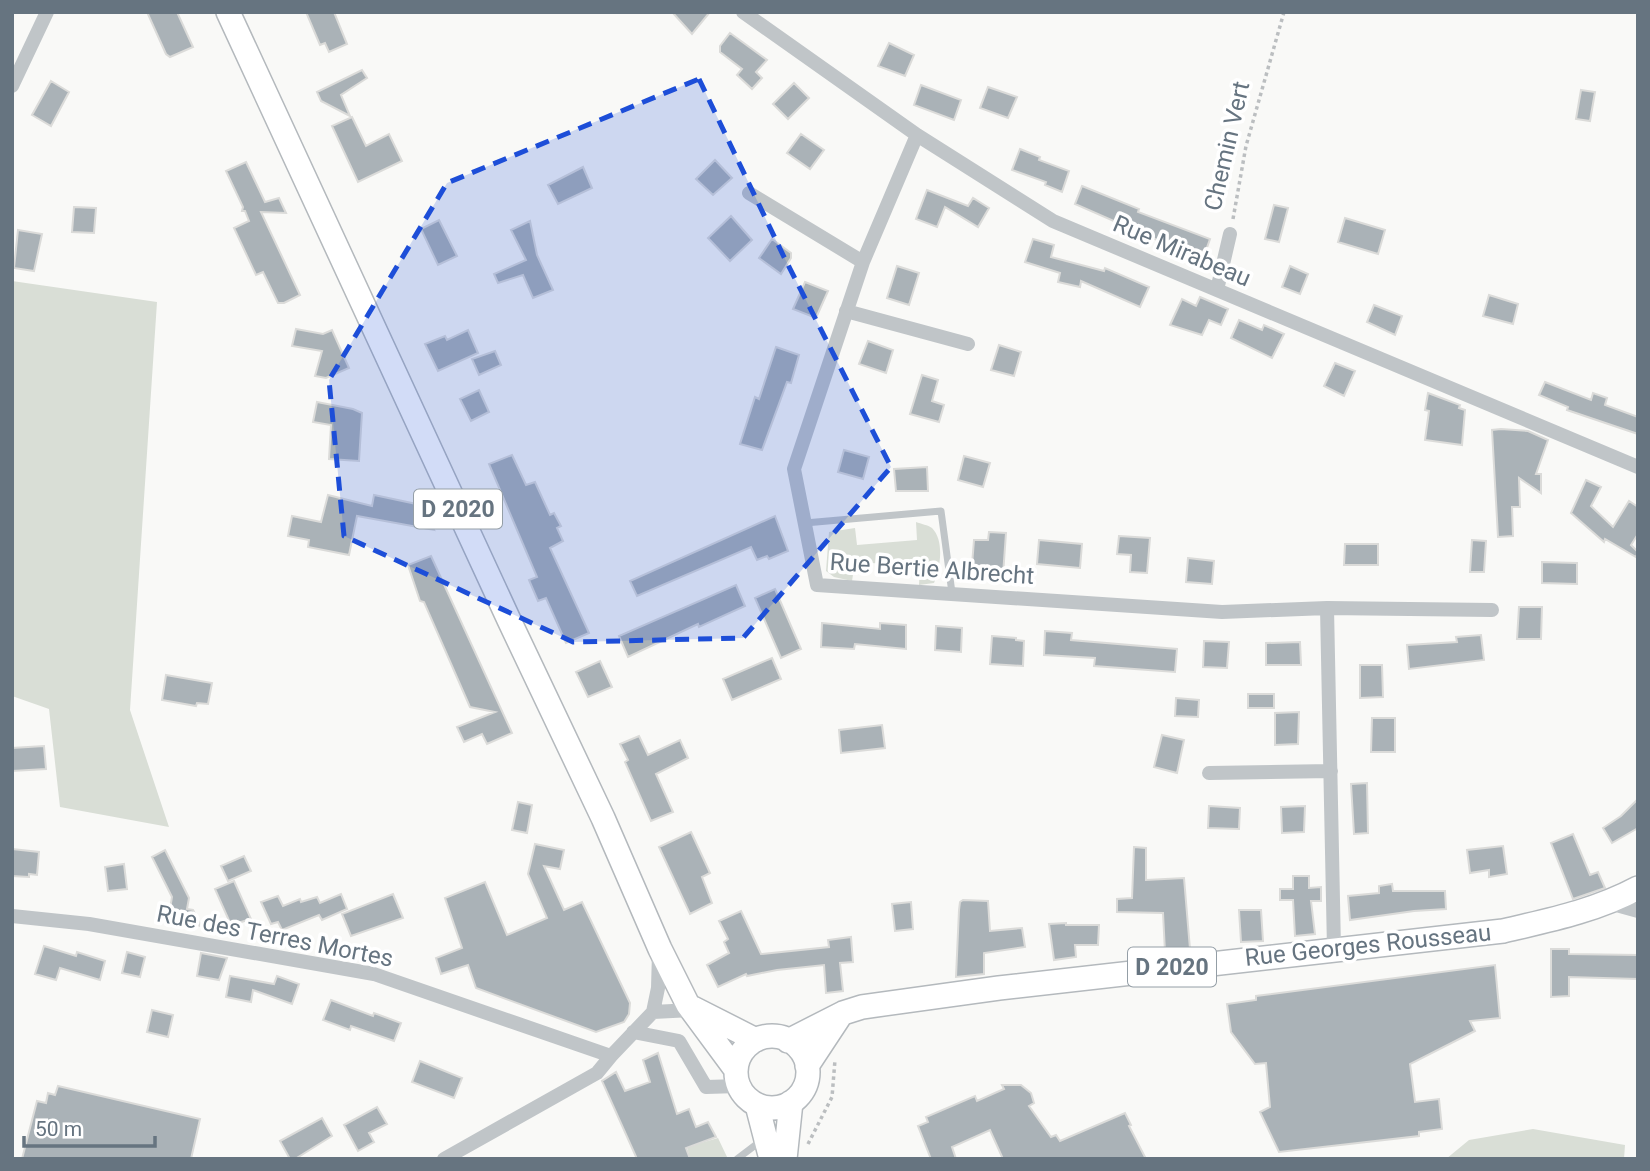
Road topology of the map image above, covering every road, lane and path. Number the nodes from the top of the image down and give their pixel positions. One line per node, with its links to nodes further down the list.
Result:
1 (47, 12): 5 (street)
2 (228, 12): 24 (main road, D 2020)
3 (743, 12): 6 (street, Rue Mirabeau)
4 (1284, 12): 8 (path, Chemin Vert)
5 (12, 86)
6 (917, 135): 9 (street, Rue Bertie Albrecht); 10 (street, Rue Mirabeau)
7 (749, 193): 9 (street)
8 (1230, 234): 10 (street, Chemin Vert)
9 (863, 262): 11 (street, Rue Bertie Albrecht)
10 (1217, 290): 13 (street, Rue Mirabeau)
11 (846, 311): 12 (street); 14 (street, Rue Bertie Albrecht)
12 (968, 344)
13 (1638, 467)
14 (805, 523): 15 (street, Rue Bertie Albrecht); 15 (lane)
15 (952, 594): 16 (street, Rue Bertie Albrecht)
16 (1328, 607): 17 (street, Rue Bertie Albrecht); 18 (street)
17 (1492, 610)
18 (1331, 771): 19 (street); 25 (street)
19 (1209, 773)
20 (1638, 888): 21 (main road, Rue Georges Rousseau / D 2020)
21 (1609, 903): 22 (street); 25 (main road, Rue Georges Rousseau / D 2020)
22 (1638, 911)
23 (12, 916): 33 (street, Rue des Terres Mortes)
24 (660, 949): 26 (main road, D 2020); 27 (street)
25 (1334, 949): 28 (main road, Rue Georges Rousseau / D 2020)
26 (690, 1008): 27 (street); 30 (main road); 35 (main road, D 2020)
27 (653, 1012): 29 (street)
28 (842, 1013): 31 (main road, Rue Georges Rousseau / D 2020); 34 (main road)
29 (633, 1032): 33 (street); 35 (street)
30 (756, 1040): 31 (main road); 35 (main road)
31 (788, 1041): 34 (main road)
32 (836, 1055): 39 (path)
33 (611, 1056): 40 (street)
34 (807, 1066): 36 (main road)
35 (737, 1078): 37 (main road)
36 (791, 1102): 37 (main road); 42 (main road)
37 (757, 1105): 38 (main road)
38 (769, 1148): 41 (lane)
39 (806, 1148)
40 (444, 1159)
41 (737, 1159)
42 (785, 1159)

